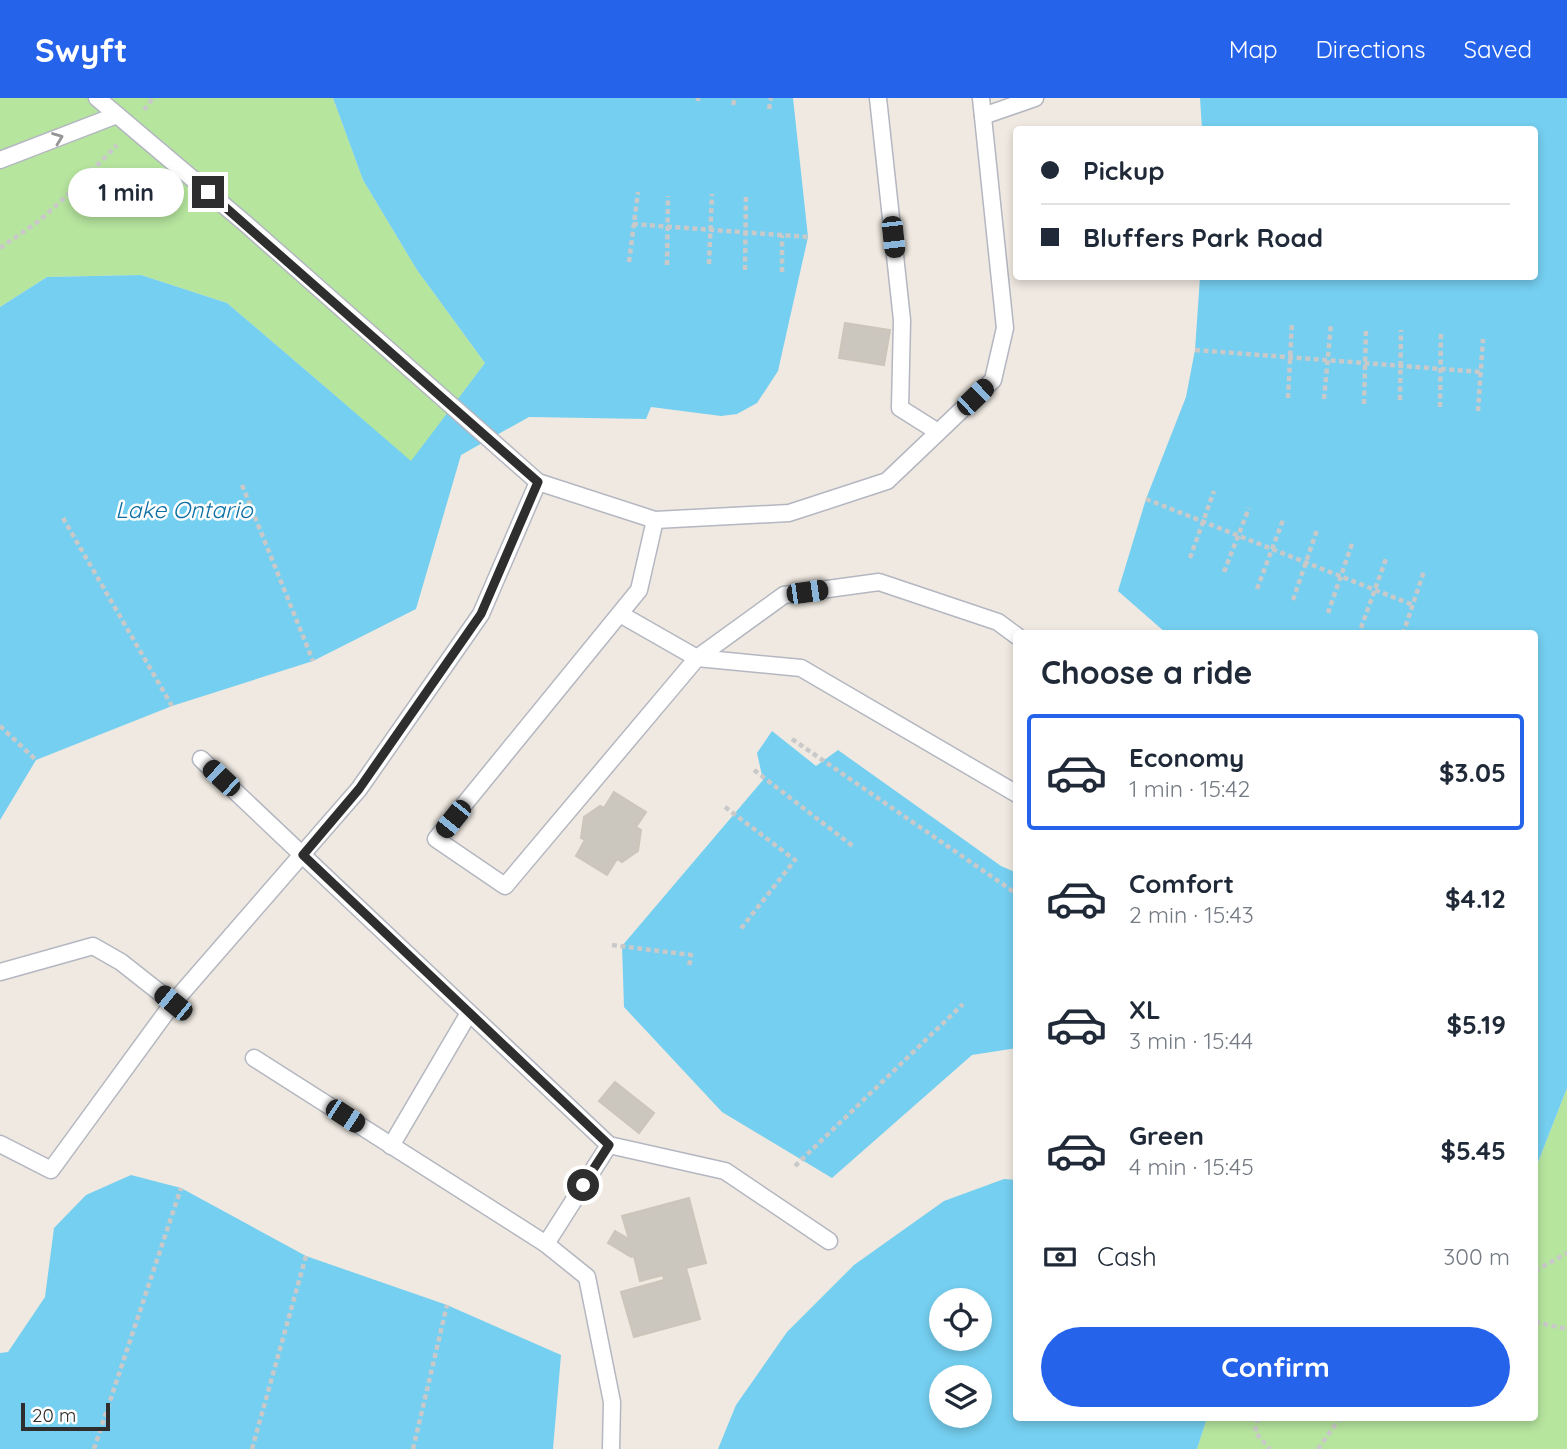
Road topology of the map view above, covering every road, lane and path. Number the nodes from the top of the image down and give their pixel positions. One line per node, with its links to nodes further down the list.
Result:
1 (97, 98): 11 (lane)
2 (153, 98): 9 (path)
3 (735, 98): 8 (path)
4 (771, 98): 10 (path)
5 (878, 98): 50 (lane)
6 (981, 98): 12 (lane)
7 (1035, 98): 12 (lane)
8 (733, 105)
9 (145, 108)
10 (769, 109)
11 (117, 115): 14 (lane, one-way to 11); 51 (lane)
12 (983, 116): 50 (lane)
13 (117, 145): 25 (path)
14 (0, 160)
15 (638, 192): 19 (path)
16 (712, 194): 21 (path)
17 (746, 195): 22 (path)
18 (668, 196): 20 (path)
19 (633, 224): 20 (path); 26 (path)
20 (668, 227): 21 (path); 28 (path)
21 (711, 229): 22 (path); 27 (path)
22 (746, 232): 23 (path); 29 (path)
23 (782, 235): 24 (path); 30 (path)
24 (808, 237)
25 (0, 248)
26 (629, 262)
27 (709, 264)
28 (667, 265)
29 (745, 270)
30 (782, 272)
31 (1292, 322): 38 (path)
32 (1331, 324): 39 (path)
33 (1366, 329): 40 (path)
34 (1401, 330): 41 (path)
35 (1441, 333): 42 (path)
36 (1483, 339): 43 (path)
37 (1195, 350): 38 (path)
38 (1291, 357): 39 (path); 44 (path)
39 (1328, 360): 40 (path); 45 (path)
40 (1364, 363): 41 (path); 47 (path)
41 (1400, 366): 42 (path); 46 (path)
42 (1441, 369): 43 (path); 48 (path)
43 (1481, 372): 49 (path)
44 (1288, 398)
45 (1324, 399)
46 (1400, 400)
47 (1364, 404)
48 (1440, 408)
49 (1478, 411)
50 (938, 432): 57 (lane)
51 (538, 482): 57 (lane); 90 (lane)
52 (242, 485): 80 (path)
53 (1214, 491): 59 (path)
54 (1146, 499): 59 (path)
55 (1249, 508): 61 (path)
56 (63, 519): 81 (path)
57 (655, 520): 75 (lane)
58 (1283, 520): 63 (path)
59 (1203, 522): 61 (path); 65 (path)
60 (1317, 530): 66 (path)
61 (1238, 536): 63 (path); 68 (path)
62 (1353, 541): 69 (path)
63 (1272, 549): 66 (path); 70 (path)
64 (1387, 556): 71 (path)
65 (1191, 558)
66 (1305, 562): 69 (path); 72 (path)
67 (1424, 571): 73 (path)
68 (1224, 572)
69 (1340, 576): 71 (path); 74 (path)
70 (1257, 589)
71 (1375, 590): 73 (path); 76 (path)
72 (1293, 600)
73 (1413, 605): 77 (path)
74 (1328, 612)
75 (620, 614): 79 (lane); 79 (lane)
76 (1361, 628)
77 (1404, 630)
78 (1013, 633): 79 (lane)
79 (697, 658): 87 (lane)
80 (313, 661)
81 (172, 706)
82 (0, 726): 84 (path)
83 (792, 738): 91 (path)
84 (36, 760)
85 (201, 760): 90 (lane)
86 (754, 770): 89 (path)
87 (1013, 792)
88 (725, 807): 92 (path)
89 (854, 847)
90 (303, 855): 96 (lane); 98 (lane)
91 (1013, 891)
92 (740, 931)
93 (612, 945): 94 (path)
94 (689, 967)
95 (0, 972): 96 (lane)
96 (173, 1003): 100 (lane)
97 (963, 1004): 103 (path)
98 (469, 1013): 101 (lane); 102 (lane)
99 (254, 1058): 102 (lane)
100 (0, 1144)
101 (609, 1145): 105 (lane); 106 (lane)
102 (391, 1146): 106 (lane)
103 (795, 1166)
104 (181, 1188): 115 (path)
105 (829, 1241)
106 (546, 1244): 118 (lane)
107 (1567, 1253): 109 (path)
108 (306, 1256): 116 (path)
109 (1538, 1269)
110 (447, 1305): 117 (path)
111 (1538, 1323): 112 (path)
112 (1567, 1329)
113 (1257, 1421): 119 (path)
114 (1338, 1421): 120 (path)
115 (94, 1449)
116 (253, 1449)
117 (413, 1449)
118 (611, 1449)
119 (1270, 1449)
120 (1318, 1449)

